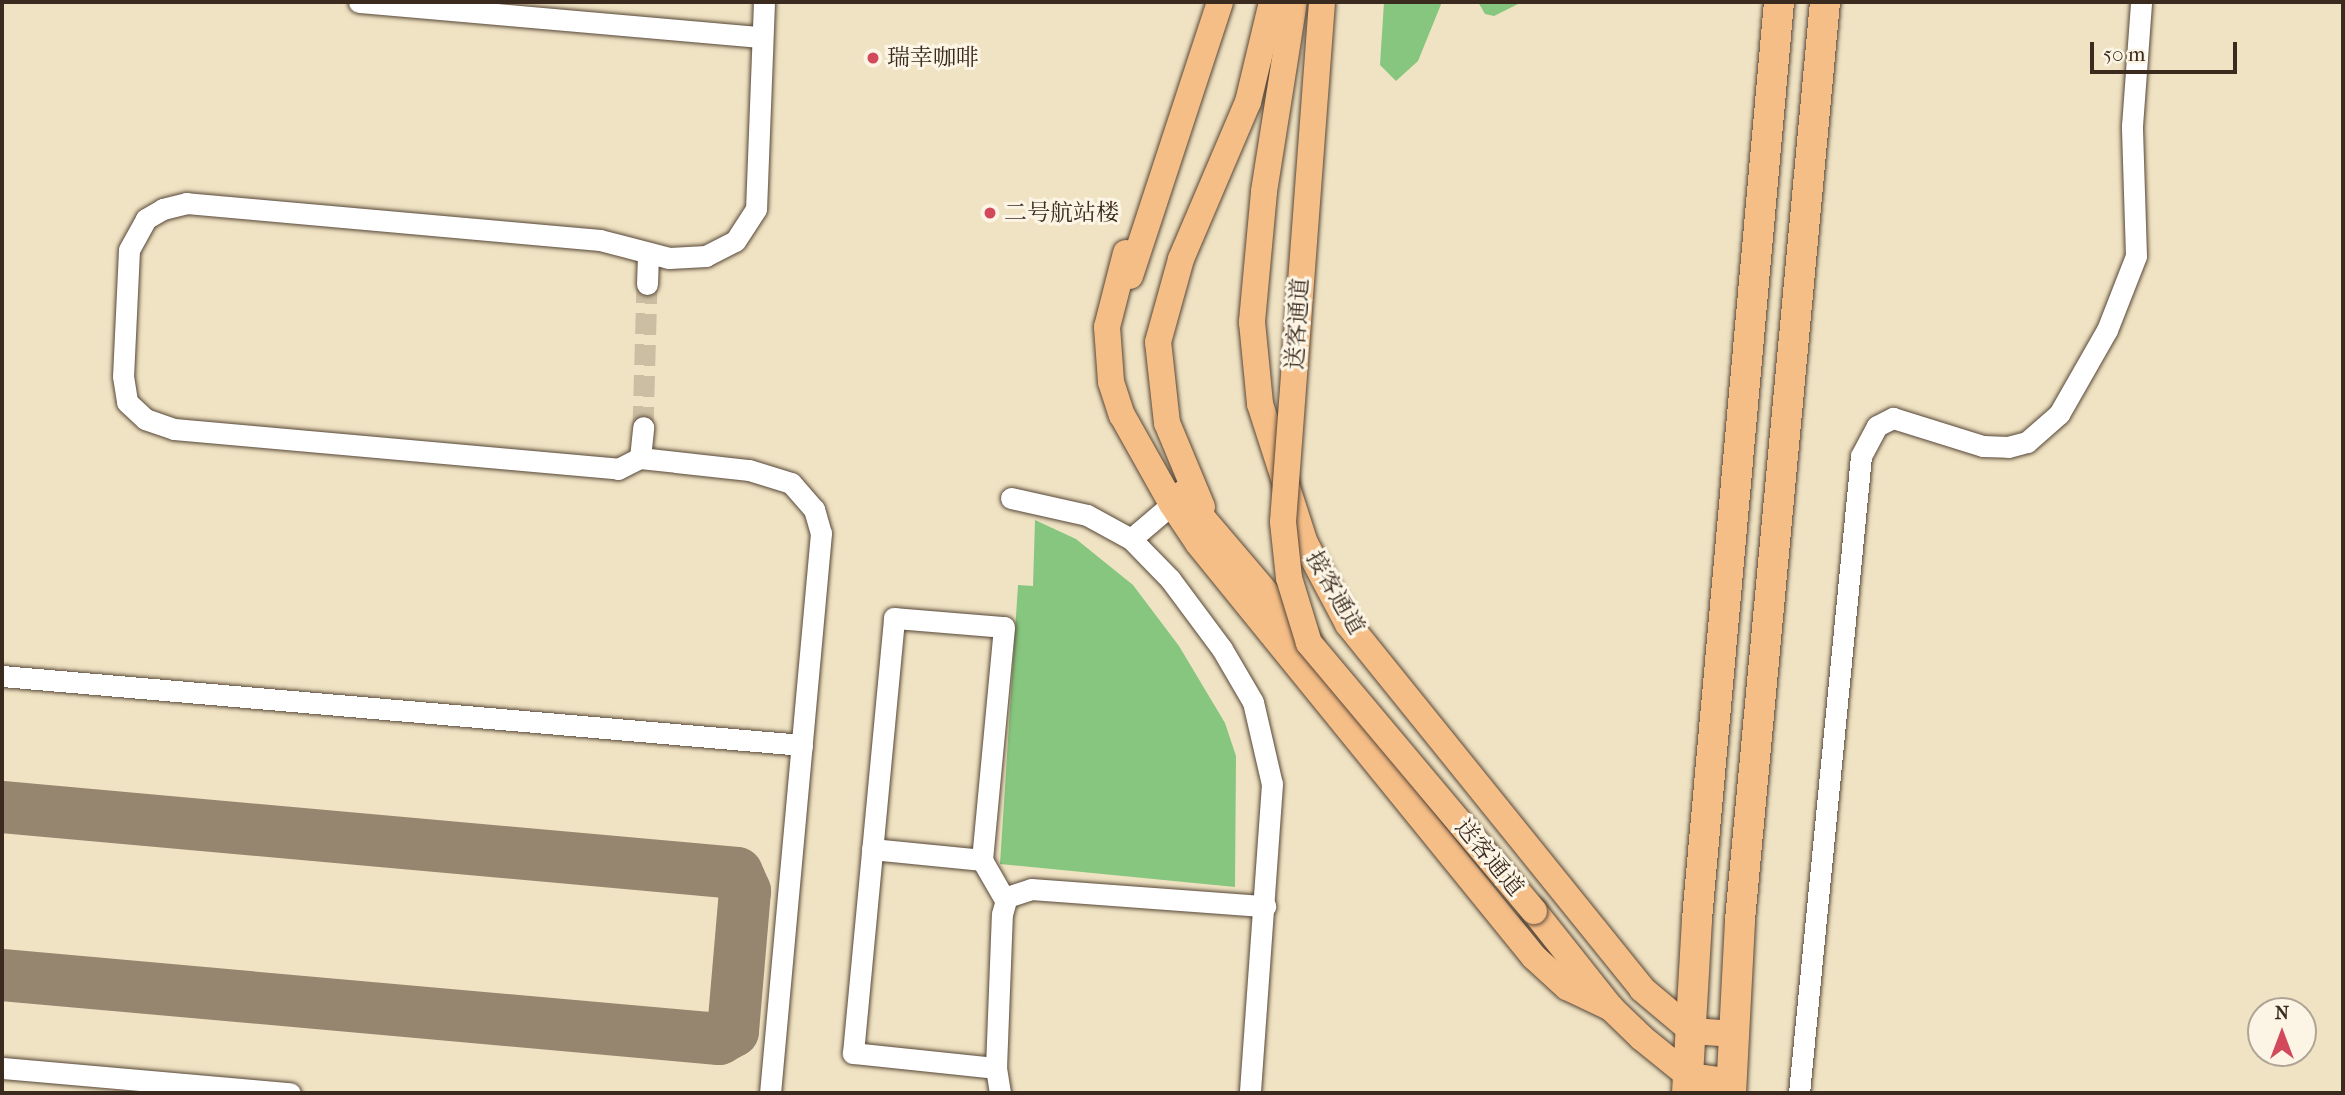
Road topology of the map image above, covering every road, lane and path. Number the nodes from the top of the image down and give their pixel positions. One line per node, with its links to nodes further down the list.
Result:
1 (359, 2): 10 (street)
2 (764, 2): 10 (street)
3 (1220, 2): 18 (main road, 送客通道)
4 (1272, 2): 18 (main road, 送客通道)
5 (1294, 2): 28 (main road, 接客通道)
6 (1322, 2): 20 (main road, 送客通道, bridge)
7 (1779, 2): 28 (highway)
8 (1825, 2): 29 (highway)
9 (2141, 2): 39 (street)
10 (761, 37): 12 (street)
11 (1126, 253): 17 (main road)
12 (648, 256): 13 (street); 15 (street)
13 (647, 284)
14 (643, 427): 15 (street)
15 (640, 458): 22 (street)
16 (1011, 498): 19 (street)
17 (1172, 504): 19 (street); 27 (main road)
18 (1211, 527): 20 (main road, 送客通道)
19 (1131, 539): 26 (street)
20 (1309, 643): 27 (main road, 送客通道, bridge)
21 (2, 676): 22 (street)
22 (802, 745): 36 (street)
23 (872, 849): 24 (street); 24 (street); 31 (street)
24 (982, 860): 25 (street)
25 (1005, 900): 26 (street); 31 (street)
26 (1265, 906): 38 (street)
27 (1611, 1008): 32 (main road)
28 (1692, 1031): 29 (main road); 32 (highway)
29 (1735, 1034): 34 (highway)
30 (2, 1068): 33 (street)
31 (996, 1068): 37 (street)
32 (1688, 1084): 34 (main road)
33 (148, 1087): 35 (street)
34 (1732, 1088)
35 (290, 1093)
36 (770, 1093)
37 (1000, 1093)
38 (1250, 1093)
39 (1799, 1093)

